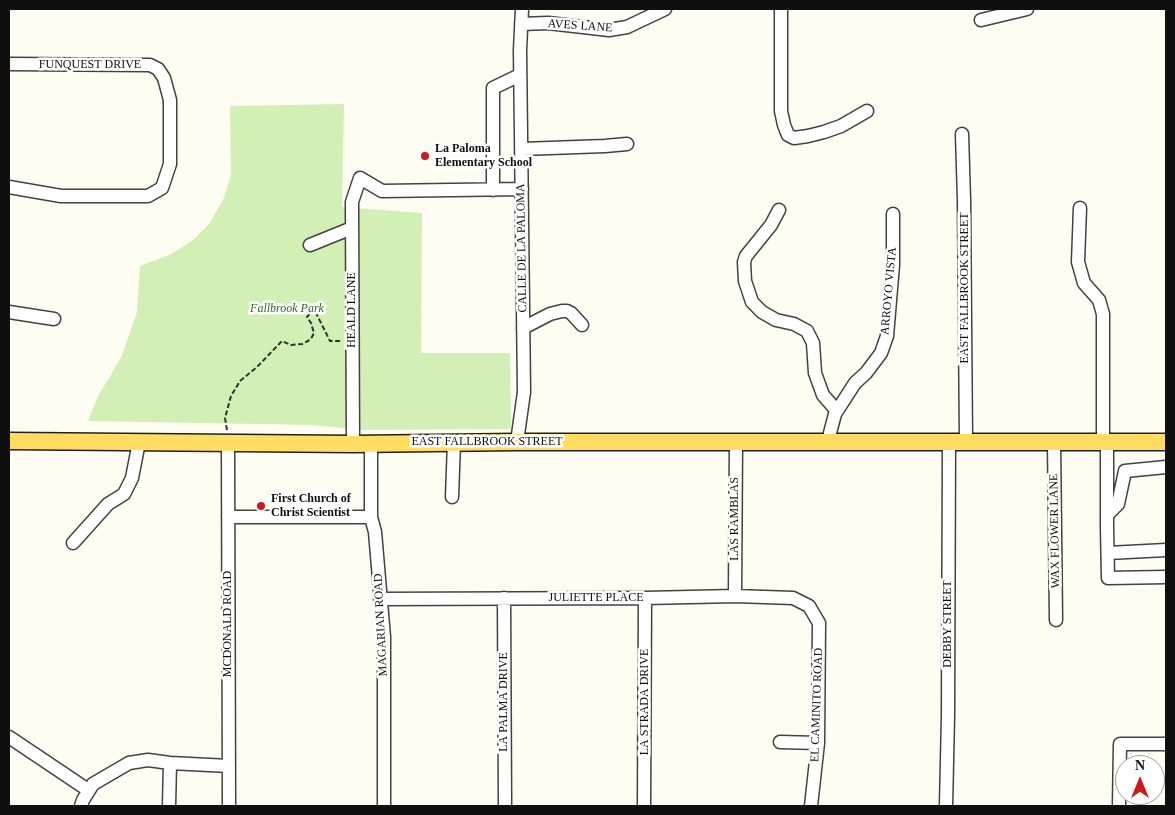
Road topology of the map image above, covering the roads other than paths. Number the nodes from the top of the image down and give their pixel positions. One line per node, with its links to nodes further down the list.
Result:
1 (517, 9): 7 (street)
2 (522, 9): 7 (street, CALLE DE LA PALOMA)
3 (665, 9): 7 (street, AVES LANE)
4 (781, 9): 10 (street)
5 (1027, 9): 6 (street)
6 (981, 20)
7 (521, 24): 9 (street, CALLE DE LA PALOMA)
8 (9, 64): 14 (street, FUNQUEST DRIVE)
9 (520, 75): 13 (street, CALLE DE LA PALOMA); 16 (street)
10 (868, 111)
11 (962, 134): 35 (street, EAST FALLBROOK STREET)
12 (627, 144): 13 (street)
13 (522, 149): 15 (street, CALLE DE LA PALOMA)
14 (9, 187)
15 (522, 189): 16 (street); 25 (street, CALLE DE LA PALOMA)
16 (493, 190): 20 (street, HEALD LANE)
17 (1080, 208): 37 (street)
18 (779, 210): 26 (street)
19 (893, 214): 26 (street, ARROYO VISTA)
20 (352, 228): 21 (street); 39 (street, HEALD LANE)
21 (310, 245)
22 (9, 312): 23 (street)
23 (54, 319)
24 (582, 325): 25 (street)
25 (523, 328): 31 (street, CALLE DE LA PALOMA)
26 (837, 411): 33 (street, ARROYO VISTA)
27 (9, 441): 28 (main road, EAST FALLBROOK STREET)
28 (139, 442): 29 (main road, EAST FALLBROOK STREET); 46 (street)
29 (228, 442): 39 (main road, EAST FALLBROOK STREET); 45 (street, MCDONALD ROAD)
30 (454, 442): 31 (main road, EAST FALLBROOK STREET); 40 (main road, EAST FALLBROOK STREET); 42 (street)
31 (517, 442): 32 (main road, EAST FALLBROOK STREET)
32 (736, 442): 33 (main road, EAST FALLBROOK STREET); 50 (street, LAS RAMBLAS)
33 (830, 442): 34 (main road, EAST FALLBROOK STREET)
34 (949, 442): 35 (main road, EAST FALLBROOK STREET); 70 (street, DEBBY STREET)
35 (966, 442): 36 (main road, EAST FALLBROOK STREET)
36 (1054, 442): 37 (main road, EAST FALLBROOK STREET); 55 (street, WAX FLOWER LANE)
37 (1105, 442): 38 (main road, EAST FALLBROOK STREET); 43 (street)
38 (1166, 442)
39 (353, 444): 40 (main road, EAST FALLBROOK STREET)
40 (371, 444): 44 (street, MAGARIAN ROAD)
41 (1166, 467): 43 (street)
42 (452, 497)
43 (1107, 515): 48 (street)
44 (372, 516): 45 (street); 53 (street, MAGARIAN ROAD)
45 (228, 517): 61 (street, MCDONALD ROAD)
46 (73, 543)
47 (1166, 550): 48 (street)
48 (1108, 553): 49 (street)
49 (1166, 577)
50 (735, 596): 52 (street, JULIETTE PLACE); 54 (street, JULIETTE PLACE)
51 (504, 598): 52 (street, JULIETTE PLACE); 53 (street, JULIETTE PLACE); 67 (street, LA PALMA DRIVE)
52 (644, 598): 68 (street, LA STRADA DRIVE)
53 (380, 599): 66 (street, MAGARIAN ROAD)
54 (809, 606): 58 (street, EL CAMINITO ROAD)
55 (1056, 620)
56 (9, 737): 62 (street)
57 (780, 742): 58 (street)
58 (818, 743): 69 (street, EL CAMINITO ROAD)
59 (1166, 744): 71 (street)
60 (170, 763): 61 (street); 62 (street); 64 (street)
61 (229, 766): 65 (street, MCDONALD ROAD)
62 (88, 790): 63 (street)
63 (81, 806)
64 (169, 806)
65 (229, 806)
66 (384, 806)
67 (505, 806)
68 (644, 806)
69 (810, 806)
70 (946, 806)
71 (1119, 806)

